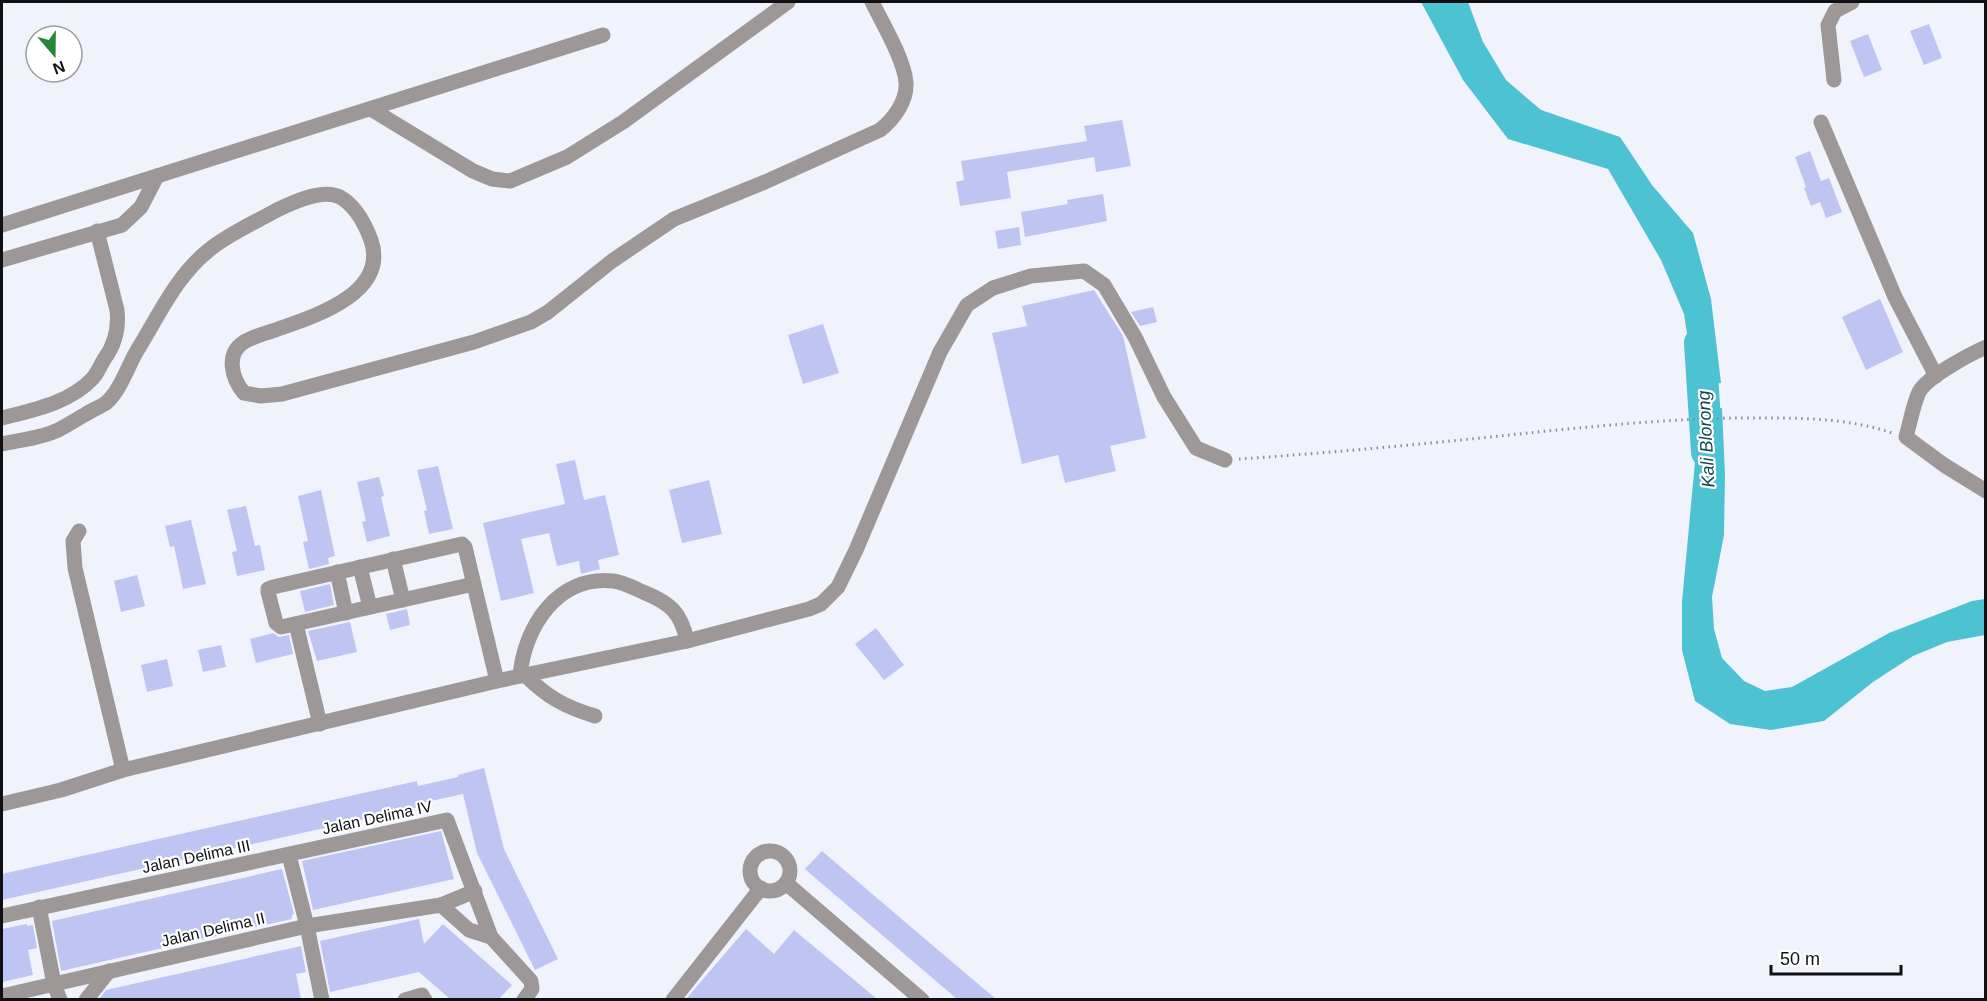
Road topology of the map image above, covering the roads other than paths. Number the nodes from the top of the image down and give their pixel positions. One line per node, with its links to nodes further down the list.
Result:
1 (788, 2): 6 (street)
2 (872, 2): 15 (street)
3 (1852, 2): 5 (street)
4 (603, 35): 6 (street)
5 (1834, 80)
6 (371, 109): 8 (street)
7 (1821, 122): 13 (street)
8 (157, 176): 9 (street); 10 (street)
9 (2, 225)
10 (97, 231): 11 (street); 14 (street)
11 (2, 260)
12 (1986, 347): 13 (street)
13 (1936, 376): 17 (street)
14 (2, 418)
15 (2, 444)
16 (1225, 460): 27 (street)
17 (1986, 491)
18 (79, 531): 32 (street)
19 (393, 559): 20 (street); 22 (street); 23 (street)
20 (360, 567): 21 (street); 24 (street)
21 (337, 572): 25 (street); 26 (street)
22 (474, 584): 23 (street); 29 (street)
23 (403, 600): 24 (street)
24 (370, 607): 25 (street)
25 (346, 613): 26 (street)
26 (296, 624): 31 (street)
27 (687, 640): 28 (street); 28 (street)
28 (523, 676): 29 (street); 30 (street)
29 (497, 681): 31 (street)
30 (595, 716)
31 (320, 724): 32 (street)
32 (123, 770): 33 (street)
33 (2, 804)
34 (289, 855): 37 (street, Jalan Delima IV); 39 (street, Jalan Delima III); 41 (street)
35 (786, 883): 36 (street); 36 (street); 53 (street)
36 (760, 888): 52 (street)
37 (475, 891): 38 (street, Jalan Delima II); 42 (street, Jalan Delima IV)
38 (441, 905): 41 (street, Jalan Delima II); 42 (street)
39 (39, 907): 40 (street, Jalan Delima III); 44 (street)
40 (2, 916)
41 (307, 926): 43 (street, Jalan Delima II); 49 (street)
42 (491, 937): 51 (street, Jalan Delima IV)
43 (109, 971): 44 (street, Jalan Delima II); 48 (street)
44 (54, 984): 45 (street, Jalan Delima II); 47 (street)
45 (2, 996)
46 (421, 998): 50 (street)
47 (60, 999)
48 (86, 999)
49 (322, 999)
50 (405, 999)
51 (524, 999)
52 (673, 999)
53 (922, 999)

